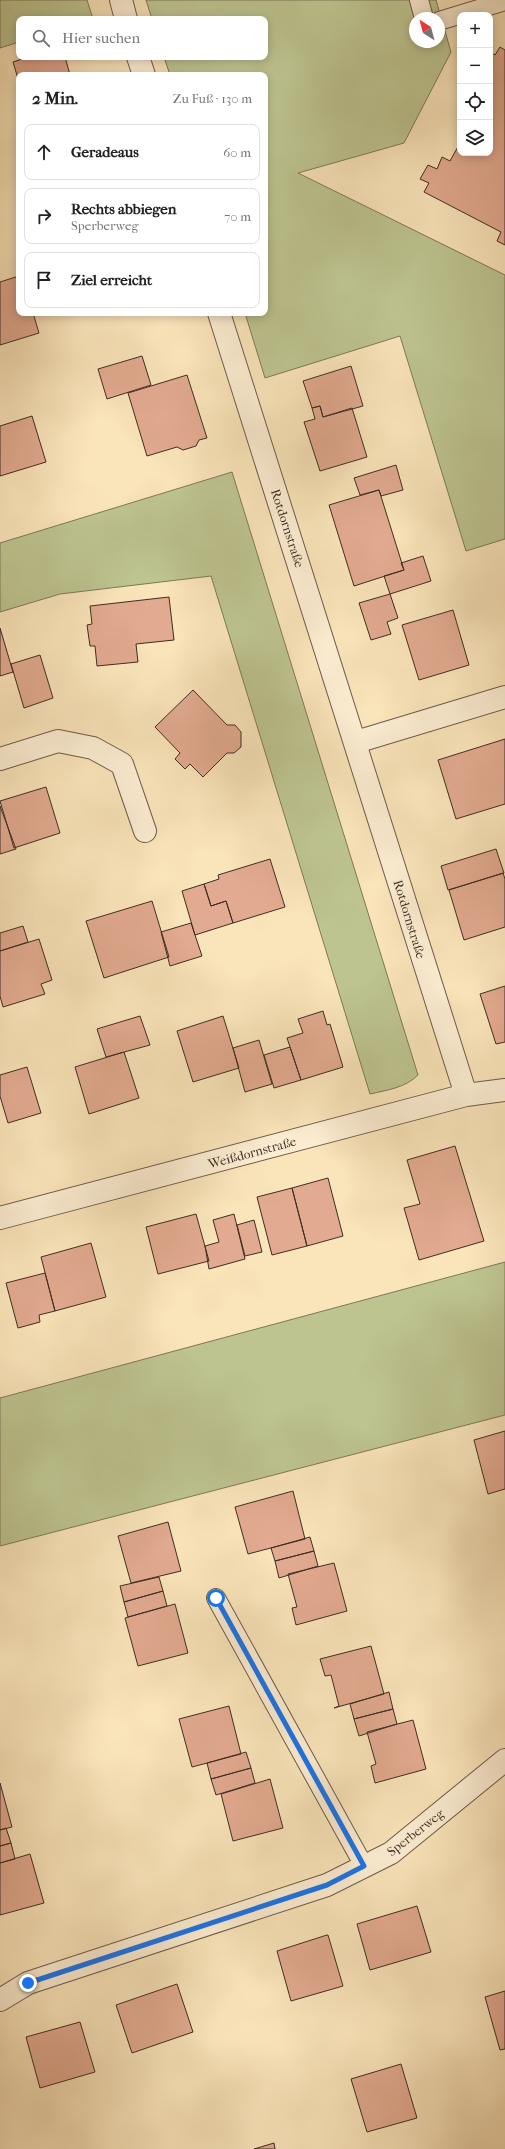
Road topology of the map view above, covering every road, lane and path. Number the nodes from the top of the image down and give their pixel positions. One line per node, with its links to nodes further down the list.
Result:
1 (120, 0): 5 (street)
2 (419, 0): 4 (lane)
3 (505, 1): 6 (lane)
4 (422, 12)
5 (125, 16)
6 (445, 19)
7 (139, 60): 8 (street)
8 (143, 72)
9 (220, 316): 11 (street, Rotdornstraße)
10 (505, 697): 11 (street)
11 (356, 742): 15 (street, Rotdornstraße)
12 (0, 759): 13 (street)
13 (145, 831)
14 (505, 1090): 15 (street, Weißdornstraße)
15 (466, 1095): 16 (street, Weißdornstraße)
16 (0, 1218)
17 (216, 1598): 19 (lane)
18 (505, 1760): 19 (street, Sperberweg)
19 (364, 1866): 20 (street, Sperberweg)
20 (0, 2000)

